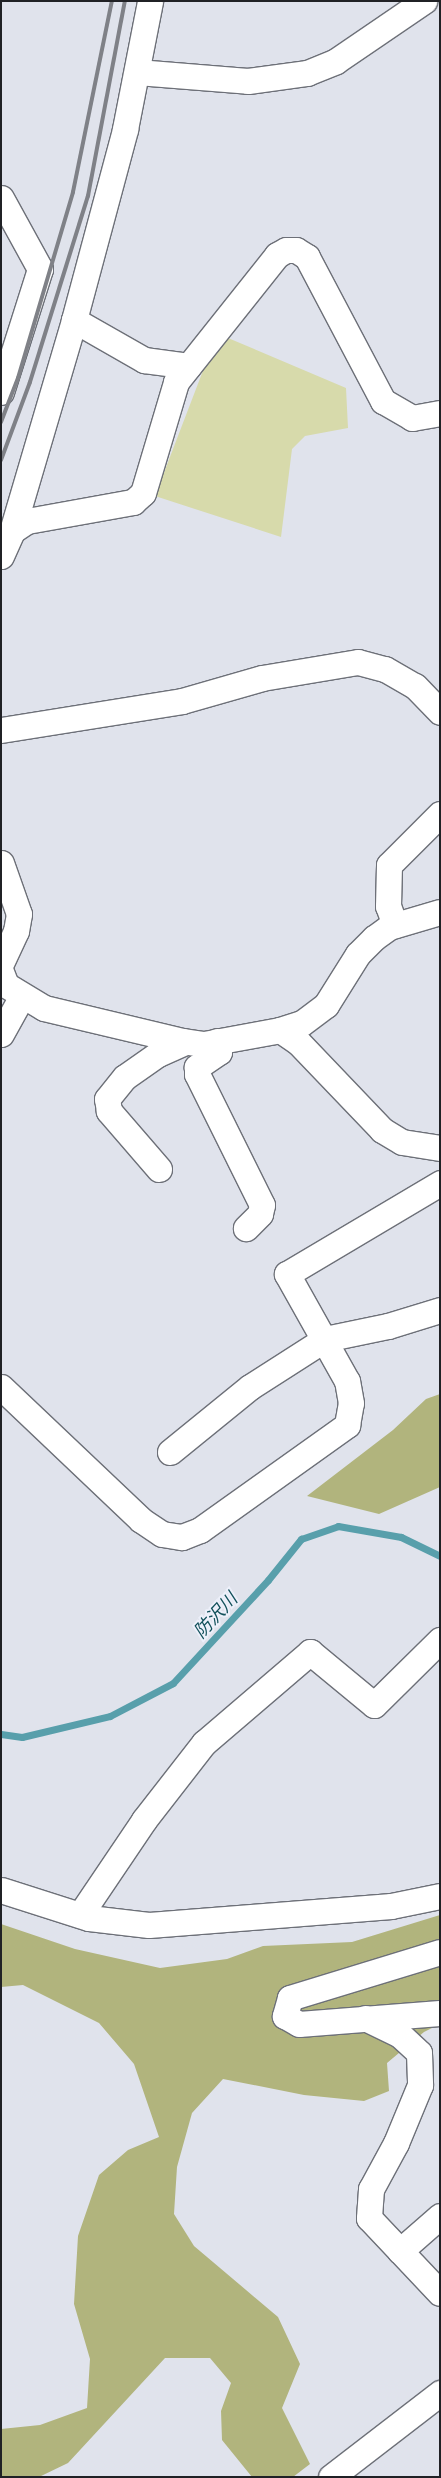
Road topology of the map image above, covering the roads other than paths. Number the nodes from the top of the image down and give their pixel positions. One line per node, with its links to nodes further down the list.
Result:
1 (150, 1): 3 (street)
2 (424, 1): 3 (street)
3 (138, 72): 5 (street)
4 (1, 198): 7 (street)
5 (74, 320): 6 (street); 9 (street)
6 (189, 366): 8 (street); 9 (street)
7 (1, 392)
8 (440, 413)
9 (12, 531): 10 (street)
10 (1, 556)
11 (435, 700): 12 (street)
12 (1, 730)
13 (440, 814): 16 (street)
14 (1, 863): 17 (street)
15 (440, 912): 16 (street)
16 (395, 925): 19 (street)
17 (2, 962): 18 (street)
18 (22, 996): 20 (street); 22 (street)
19 (280, 1030): 21 (street); 23 (street)
20 (1, 1034)
21 (217, 1041): 22 (street); 26 (street)
22 (185, 1042): 24 (street)
23 (440, 1148)
24 (159, 1169)
25 (440, 1183): 28 (street)
26 (246, 1228)
27 (440, 1310): 28 (street)
28 (325, 1339): 29 (street); 30 (street)
29 (1, 1387)
30 (170, 1452)
31 (440, 1640): 34 (street)
32 (1, 1890): 34 (street)
33 (440, 1896): 34 (street)
34 (80, 1915)
35 (440, 1952): 37 (street)
36 (440, 2013): 37 (street)
37 (365, 2018): 39 (street)
38 (440, 2216): 39 (street)
39 (400, 2250): 40 (street)
40 (440, 2292)
41 (440, 2393): 42 (street)
42 (331, 2477)

